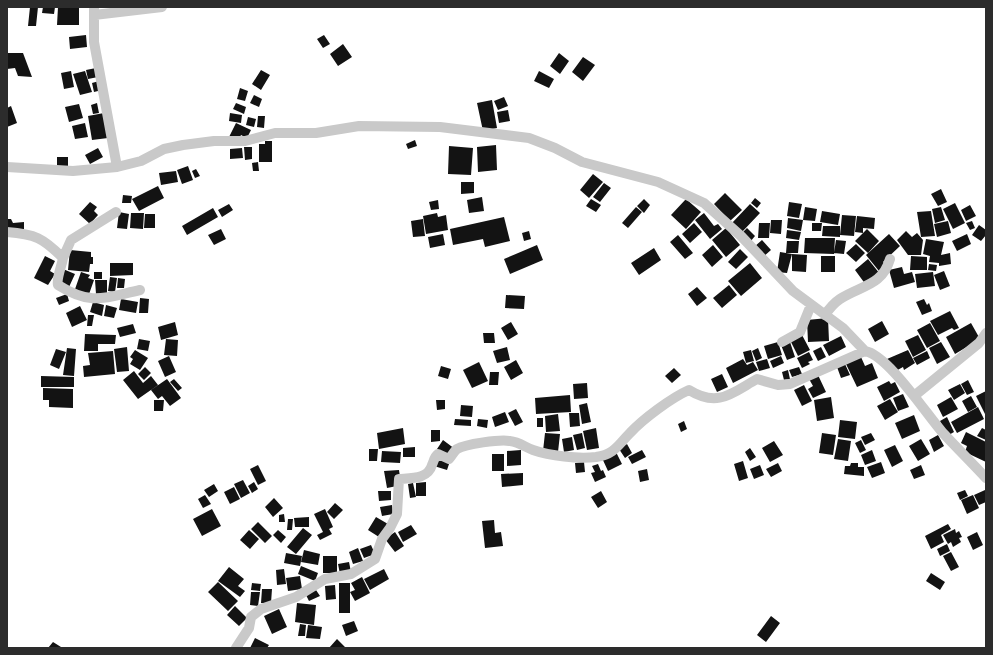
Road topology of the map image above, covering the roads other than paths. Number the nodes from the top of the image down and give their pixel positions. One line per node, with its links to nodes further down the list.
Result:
1 (162, 7): 2 (street)
2 (94, 11): 4 (street)
3 (7, 167): 4 (street)
4 (117, 167): 10 (street)
5 (116, 212): 7 (street)
6 (7, 232): 7 (street)
7 (62, 258): 9 (street)
8 (890, 259): 11 (street)
9 (140, 290)
10 (810, 305): 11 (street); 13 (street)
11 (825, 315): 14 (street)
12 (986, 333): 15 (street)
13 (782, 342)
14 (865, 351): 15 (street); 17 (street)
15 (914, 396): 16 (street)
16 (986, 478)
17 (236, 648)

